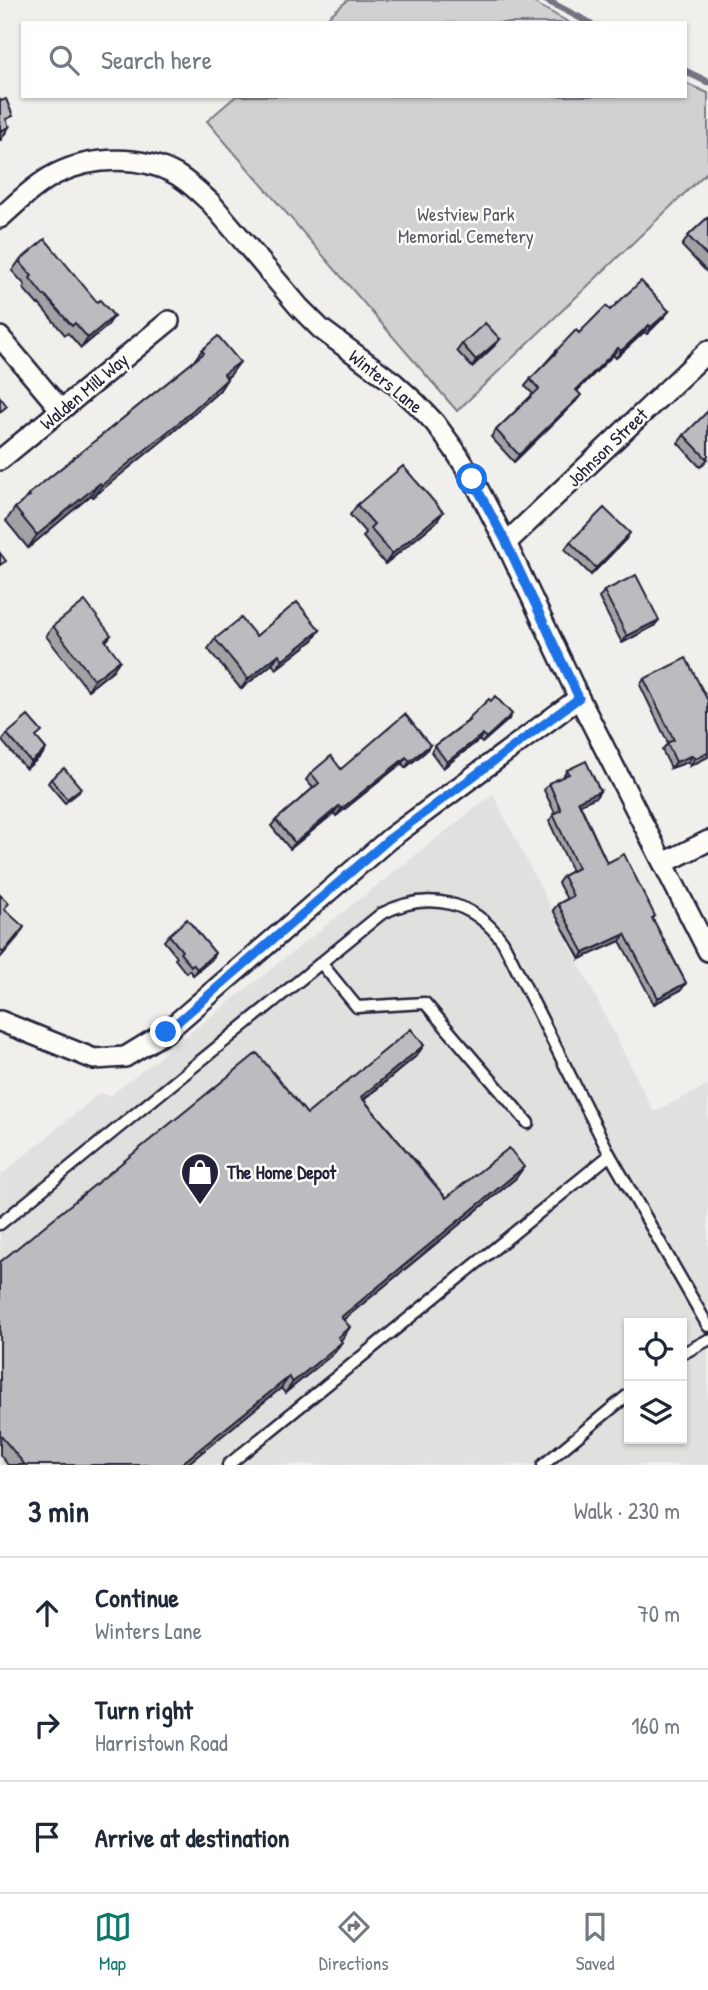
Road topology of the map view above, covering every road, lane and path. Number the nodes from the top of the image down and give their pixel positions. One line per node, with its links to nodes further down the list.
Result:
1 (0, 218): 7 (street, Winters Lane)
2 (169, 321): 5 (street, Walden Mill Way)
3 (0, 337): 5 (street)
4 (708, 351): 7 (street, Johnson Street)
5 (61, 410): 6 (street, Walden Mill Way)
6 (0, 460)
7 (506, 542): 8 (street, Winters Lane)
8 (579, 698): 10 (street, Winters Lane); 13 (street)
9 (708, 841): 10 (street)
10 (664, 863): 11 (street, Winters Lane)
11 (708, 951)
12 (321, 963): 14 (lane); 15 (lane); 16 (lane)
13 (0, 1021)
14 (528, 1123)
15 (610, 1156): 17 (lane); 21 (lane)
16 (0, 1224)
17 (708, 1326)
18 (708, 1340): 19 (lane)
19 (687, 1351)
20 (624, 1398): 22 (lane)
21 (228, 1465)
22 (543, 1465)

